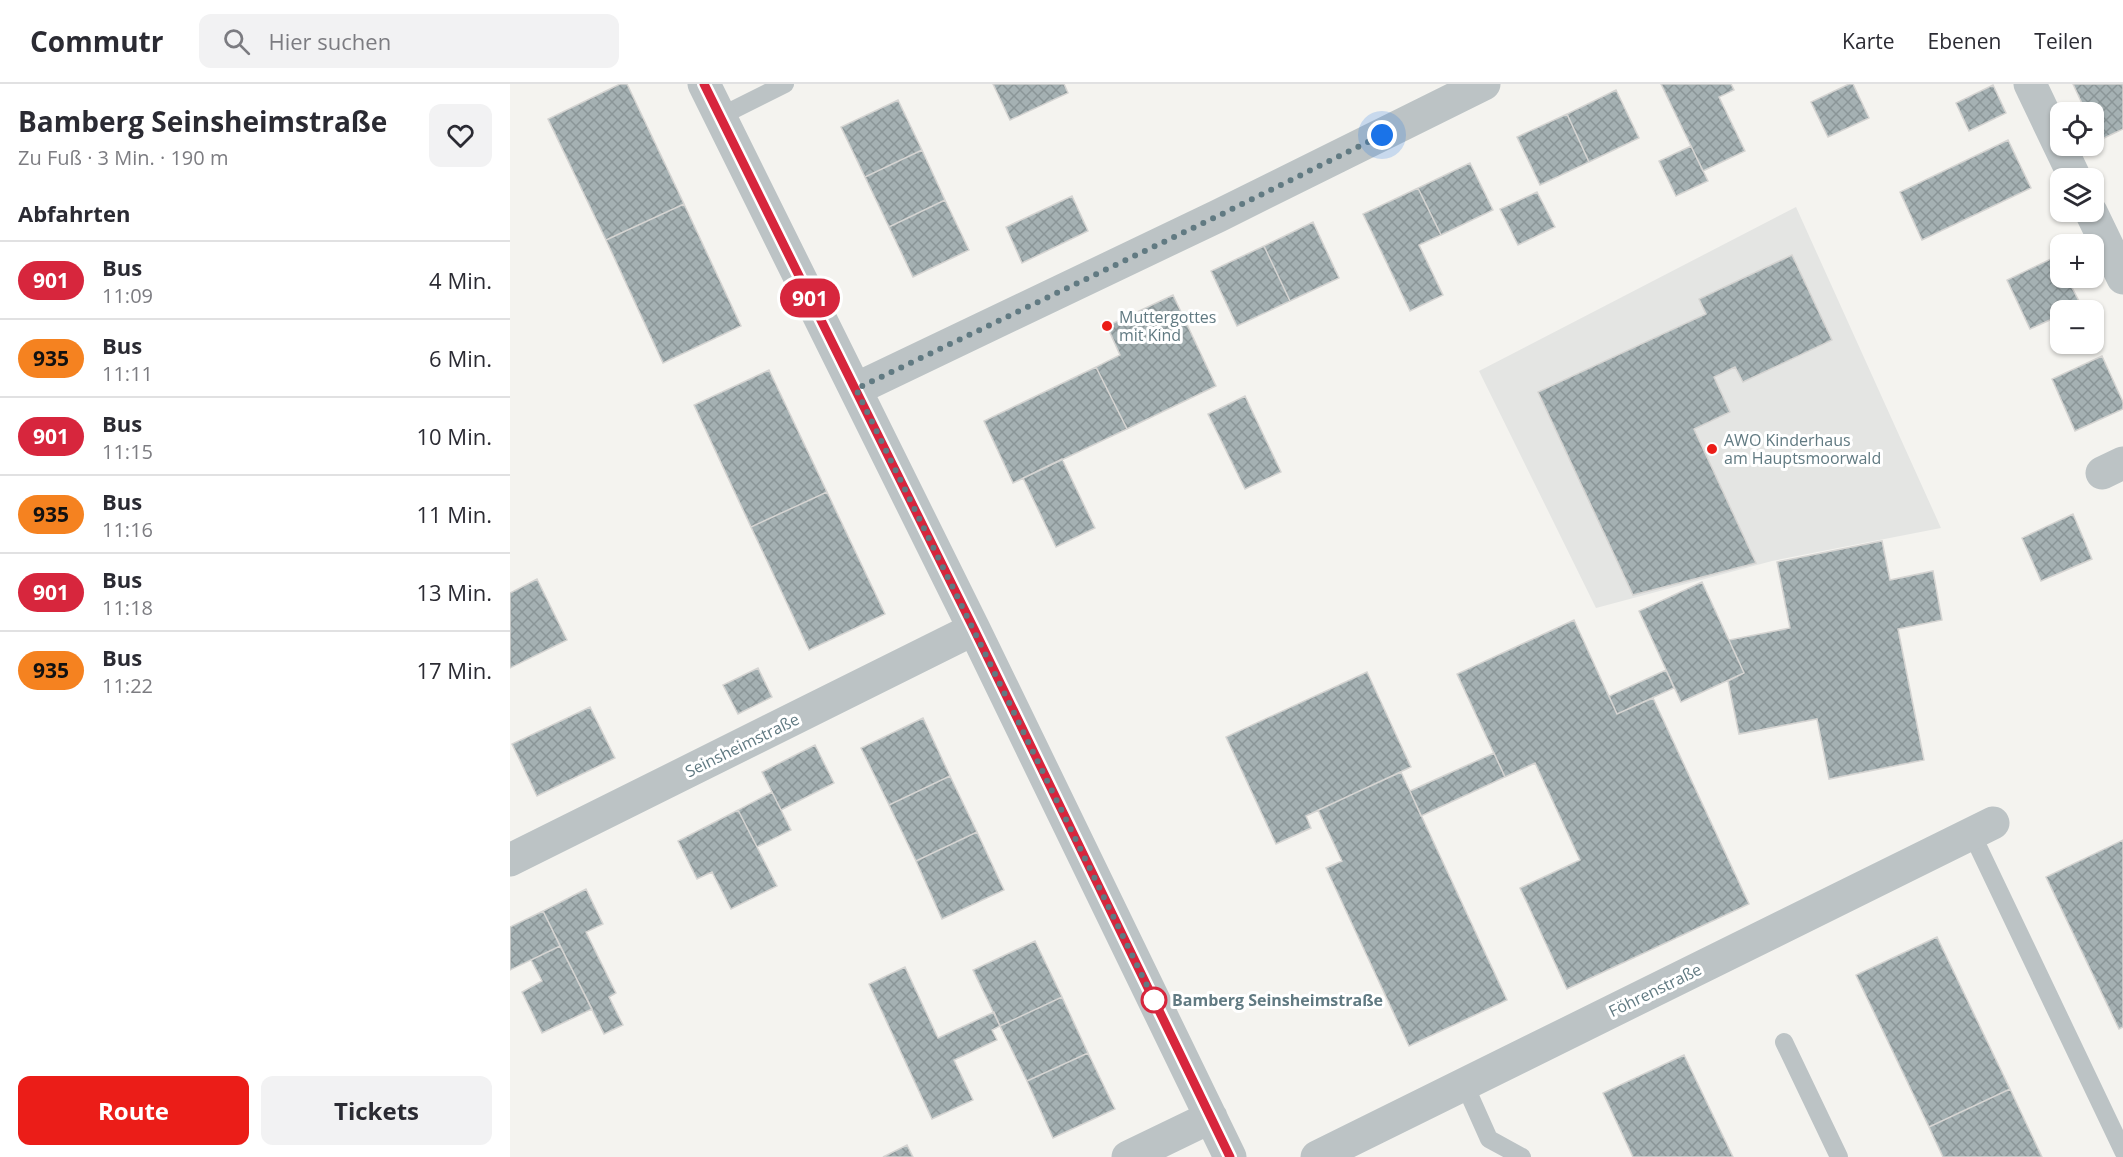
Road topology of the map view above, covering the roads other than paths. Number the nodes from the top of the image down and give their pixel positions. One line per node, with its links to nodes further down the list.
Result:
1 (704, 84): 5 (street)
2 (785, 84): 5 (lane)
3 (1484, 84): 9 (street)
4 (2030, 84): 6 (street)
5 (719, 117): 9 (street)
6 (2070, 168)
7 (2096, 222): 8 (street)
8 (2123, 278)
9 (856, 389): 10 (street)
10 (974, 629): 12 (street, Seinsheimstraße); 15 (street)
11 (1982, 828): 14 (street, Föhrenstraße); 16 (lane)
12 (510, 860)
13 (1784, 1042): 21 (lane)
14 (1464, 1083): 19 (street, Föhrenstraße); 20 (lane)
15 (1210, 1117): 17 (street); 18 (street)
16 (2123, 1151)
17 (1128, 1157)
18 (1230, 1157)
19 (1317, 1157)
20 (1522, 1157)
21 (1839, 1157)

